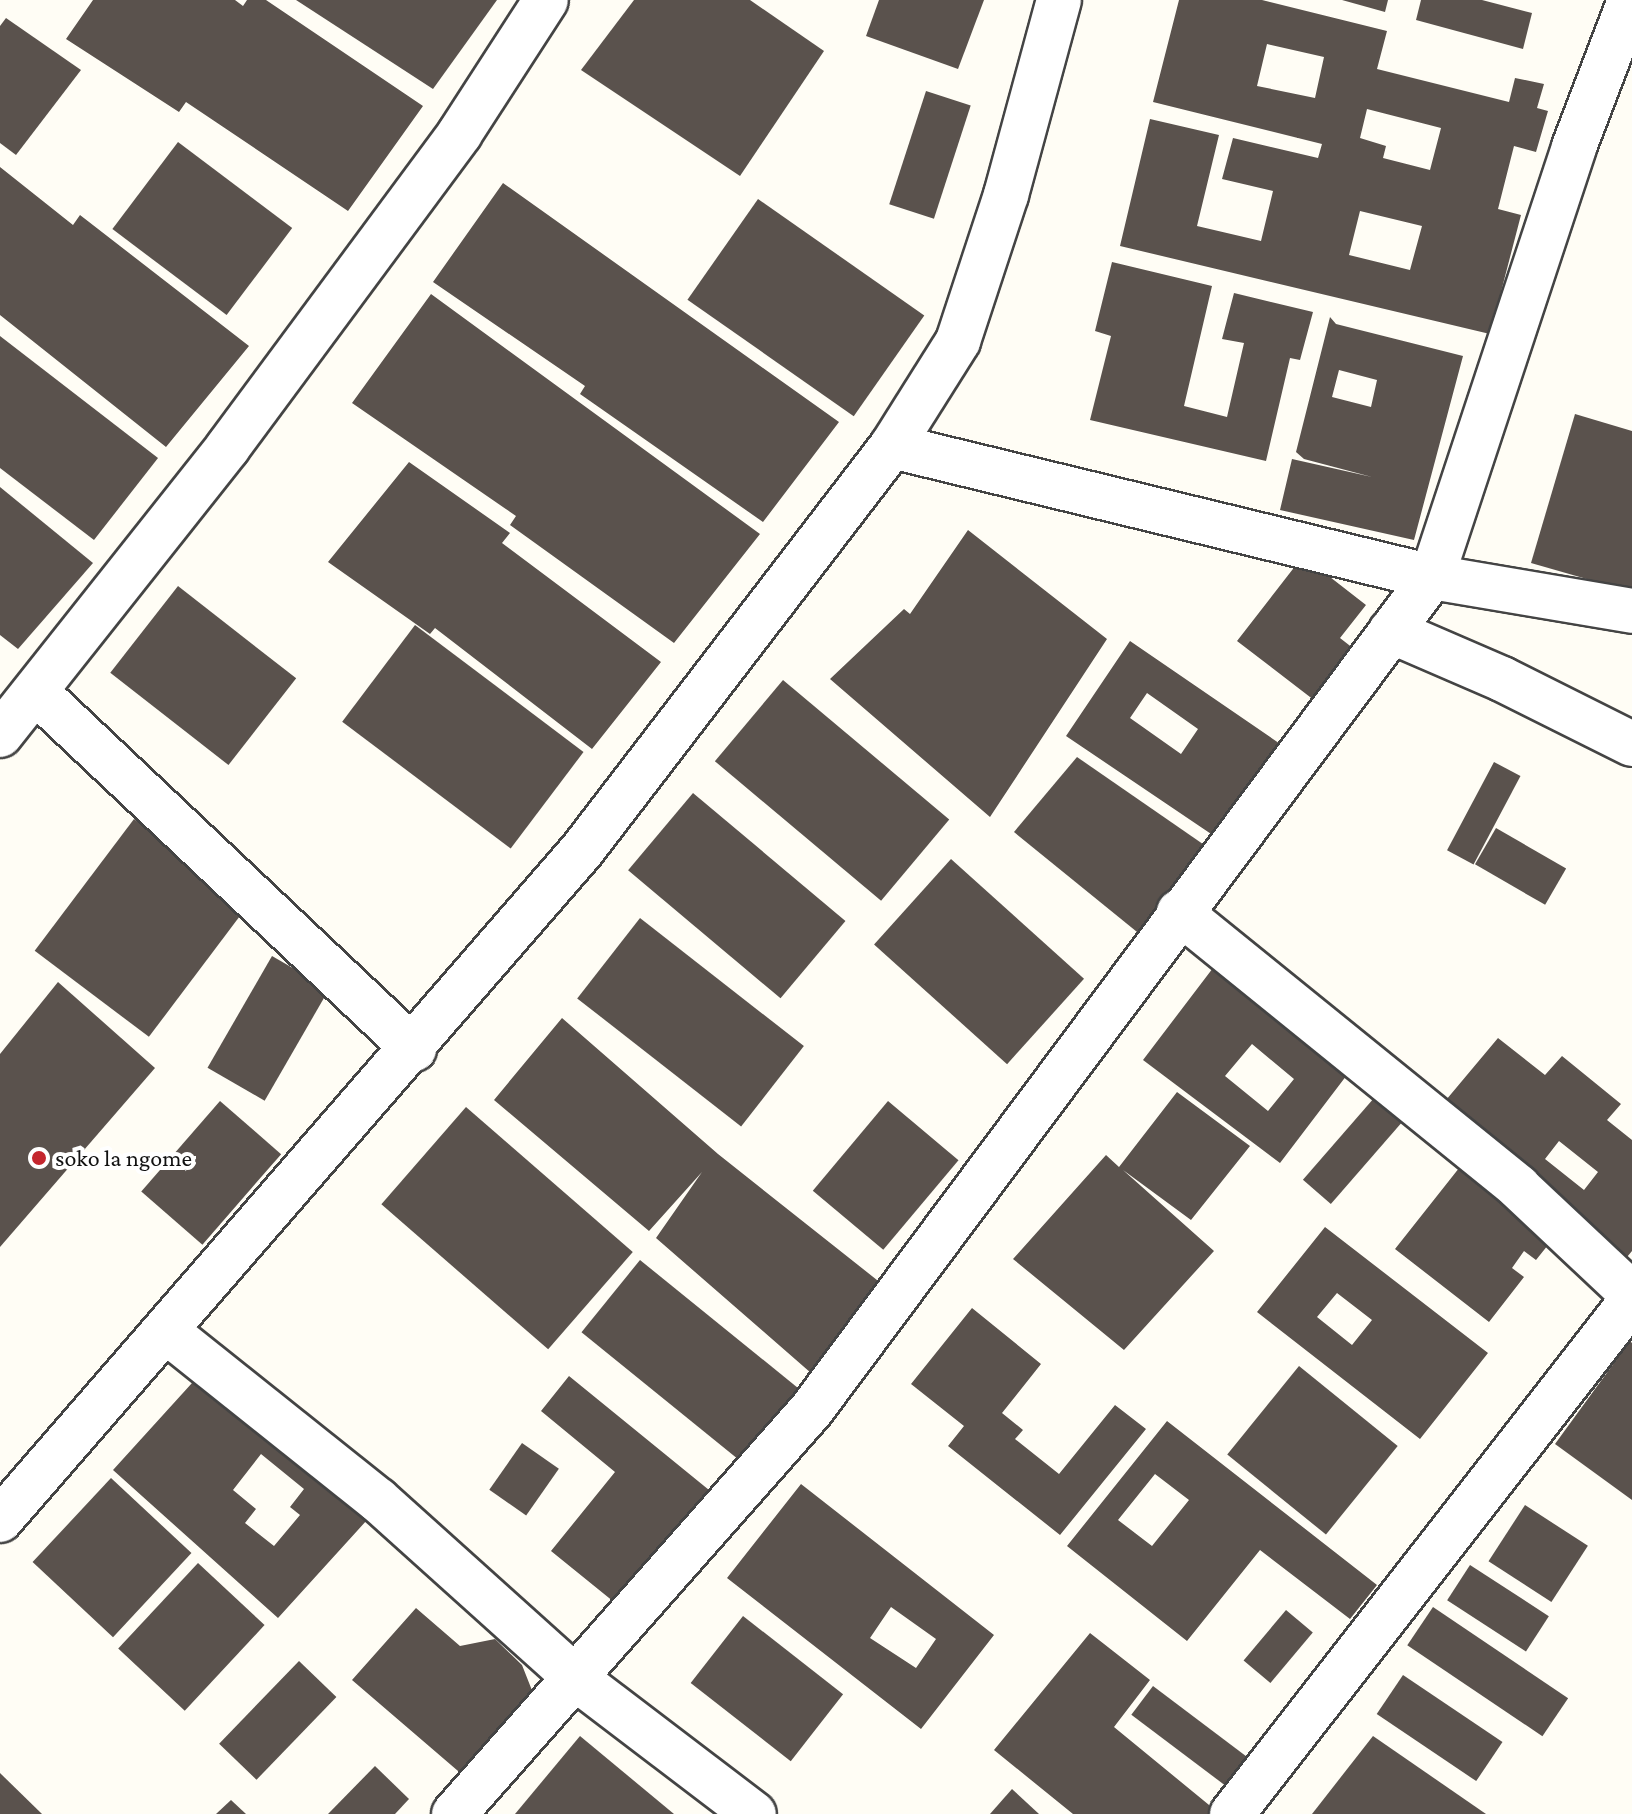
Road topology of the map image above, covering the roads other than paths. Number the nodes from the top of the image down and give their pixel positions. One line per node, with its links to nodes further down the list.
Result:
1 (546, 0): 8 (street)
2 (1059, 0): 4 (street)
3 (1630, 0): 5 (street)
4 (892, 446): 5 (street); 12 (street)
5 (1432, 577): 6 (street); 7 (street)
6 (1632, 611)
7 (1391, 631): 10 (street); 11 (street)
8 (36, 692): 9 (street); 12 (street)
9 (0, 735)
10 (1632, 744)
11 (1179, 912): 13 (street); 17 (street)
12 (414, 1049): 15 (street)
13 (1632, 1294)
14 (1632, 1300): 20 (street)
15 (166, 1331): 16 (street); 17 (street)
16 (0, 1520)
17 (578, 1680): 18 (street); 19 (street)
18 (454, 1814)
19 (754, 1814)
20 (1232, 1814)

